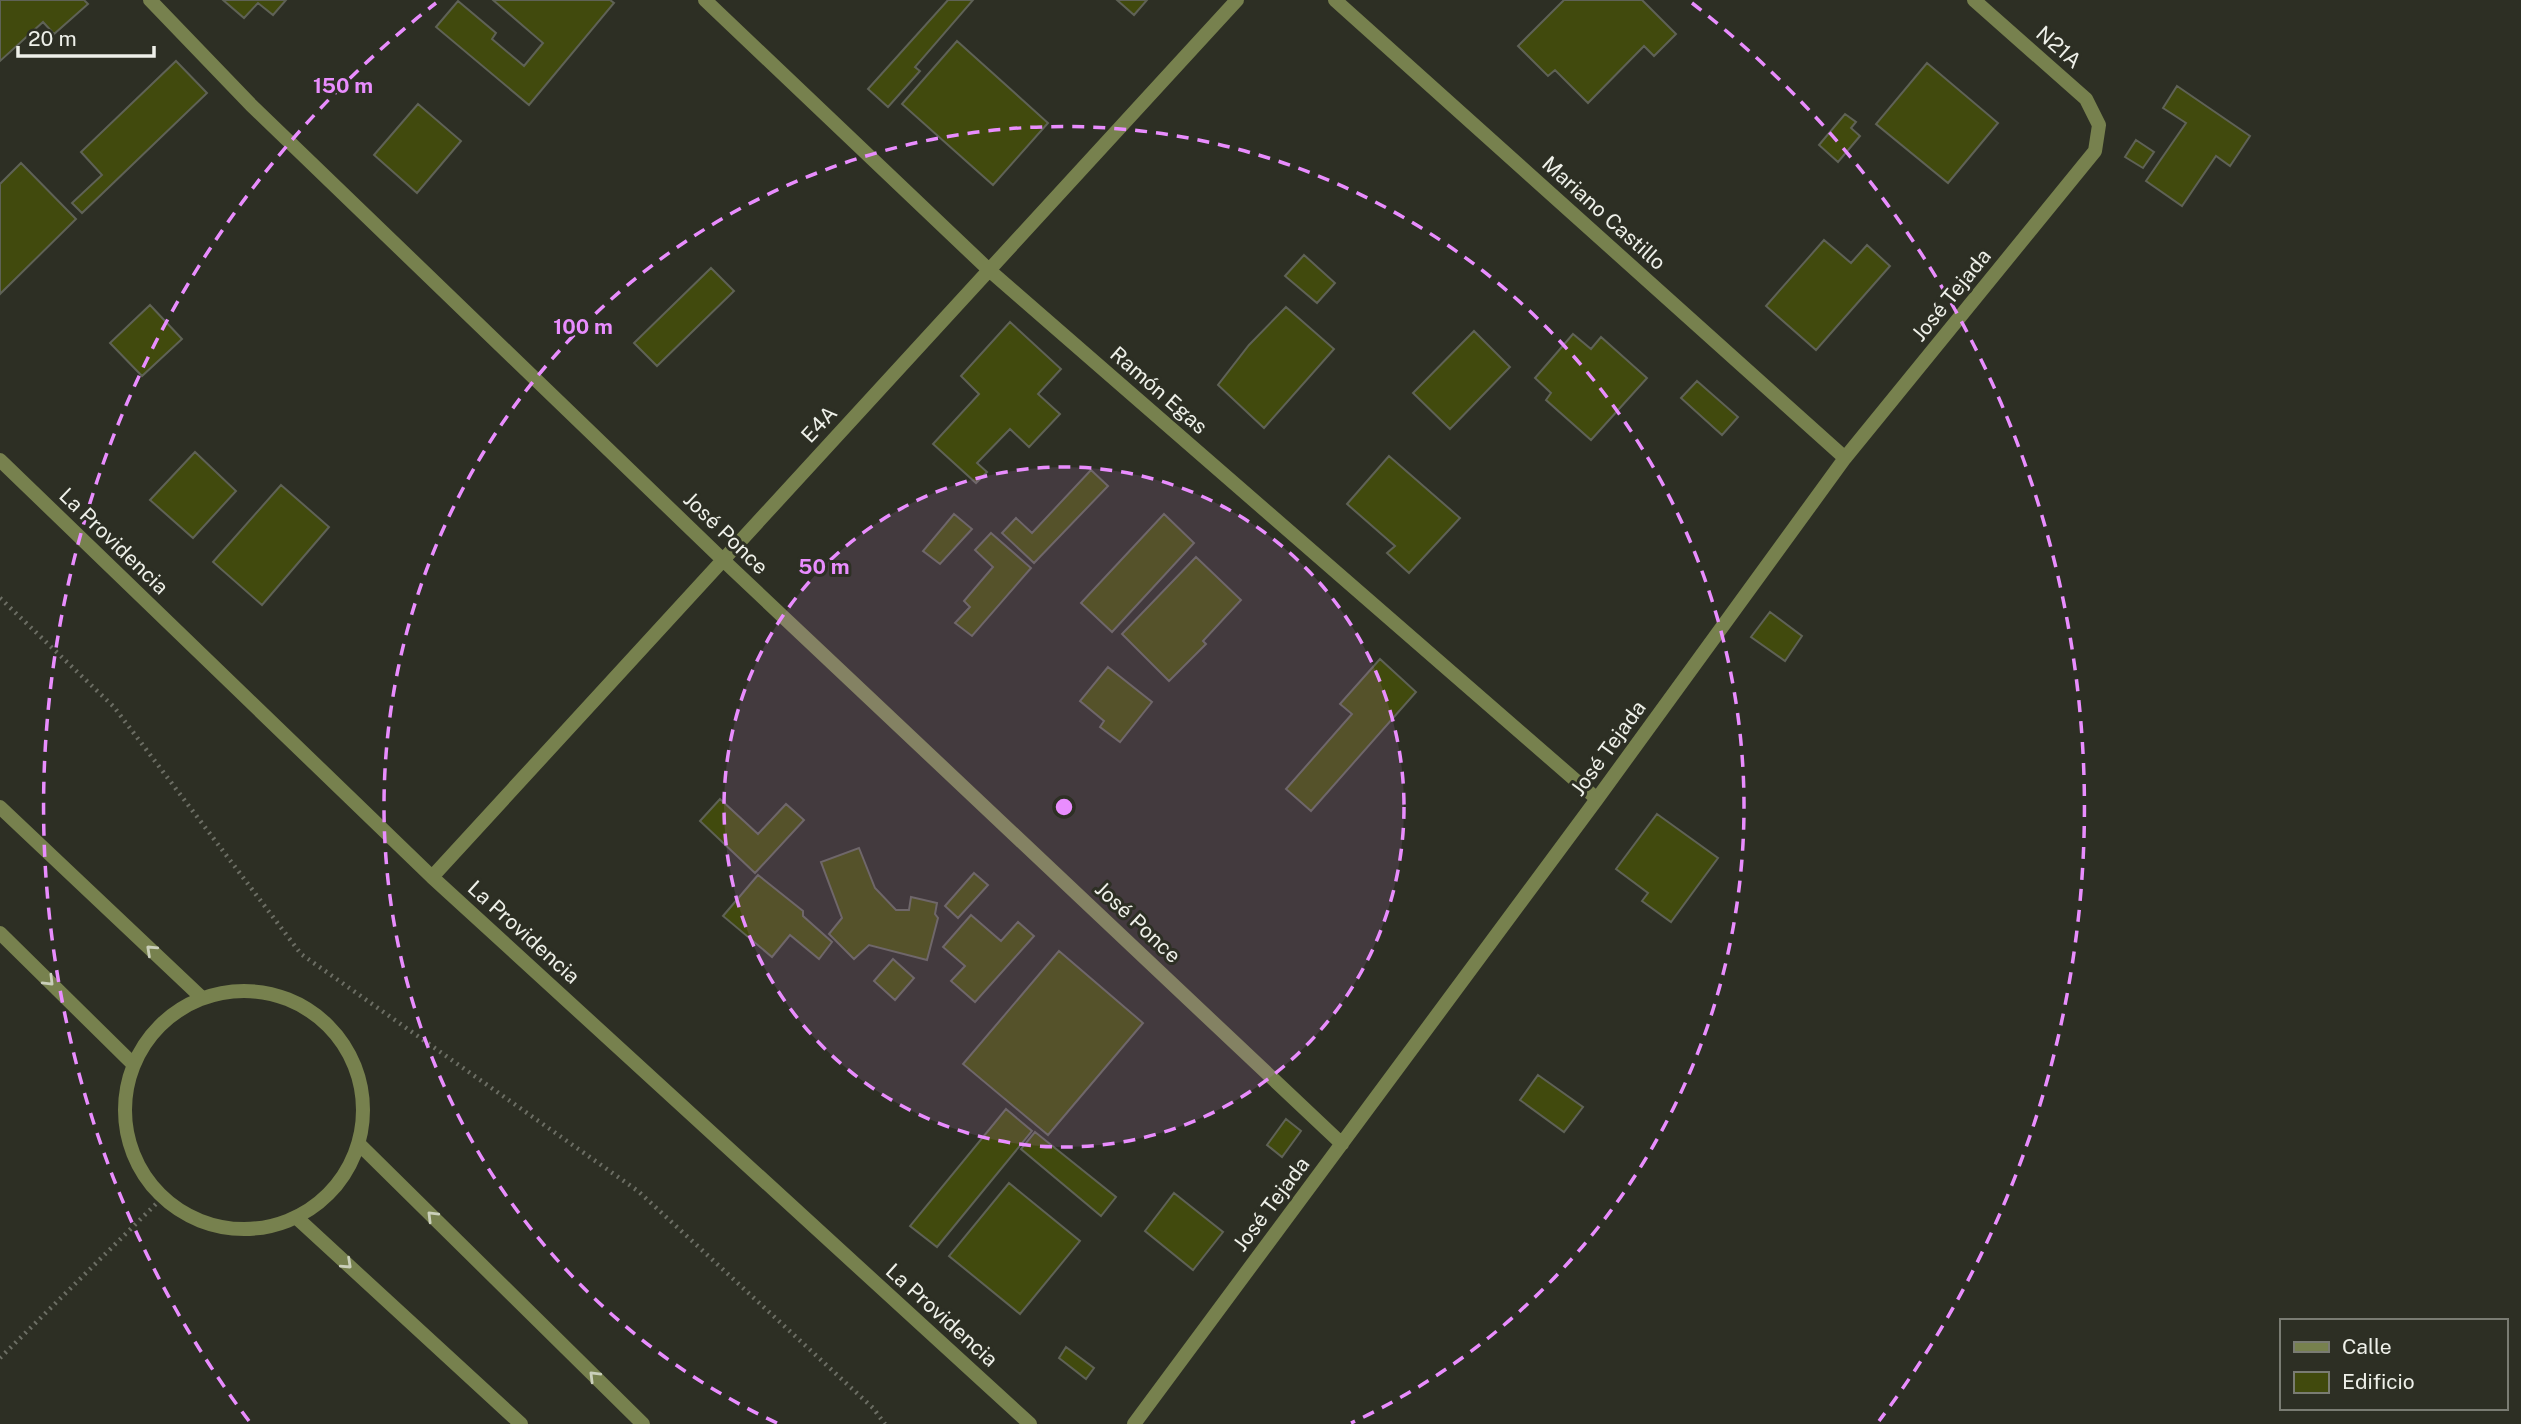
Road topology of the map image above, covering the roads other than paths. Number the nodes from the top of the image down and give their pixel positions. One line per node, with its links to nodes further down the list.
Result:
1 (150, 0): 10 (street, José Ponce)
2 (705, 0): 7 (street, Ramón Egas)
3 (1237, 0): 7 (street, E4A)
4 (1335, 0): 8 (street, Mariano Castillo)
5 (1974, 0): 6 (street, N21A)
6 (2086, 99): 8 (street, José Tejada)
7 (989, 270): 10 (street, E4A); 11 (street, Ramón Egas)
8 (1844, 458): 11 (street, José Tejada)
9 (0, 460): 13 (street, La Providencia)
10 (723, 560): 13 (street, E4A); 18 (street, José Ponce)
11 (1597, 799): 18 (street, José Tejada)
12 (0, 807): 15 (street, one-way to 12)
13 (432, 877): 22 (street, La Providencia)
14 (0, 933): 16 (street, one-way to 16)
15 (201, 997): 16 (street); 17 (street)
16 (132, 1063): 19 (street)
17 (360, 1144): 19 (street); 21 (street, one-way to 17)
18 (1342, 1144): 23 (street, José Tejada)
19 (297, 1218): 20 (street, one-way to 20)
20 (521, 1424)
21 (643, 1424)
22 (1030, 1424)
23 (1134, 1424)

